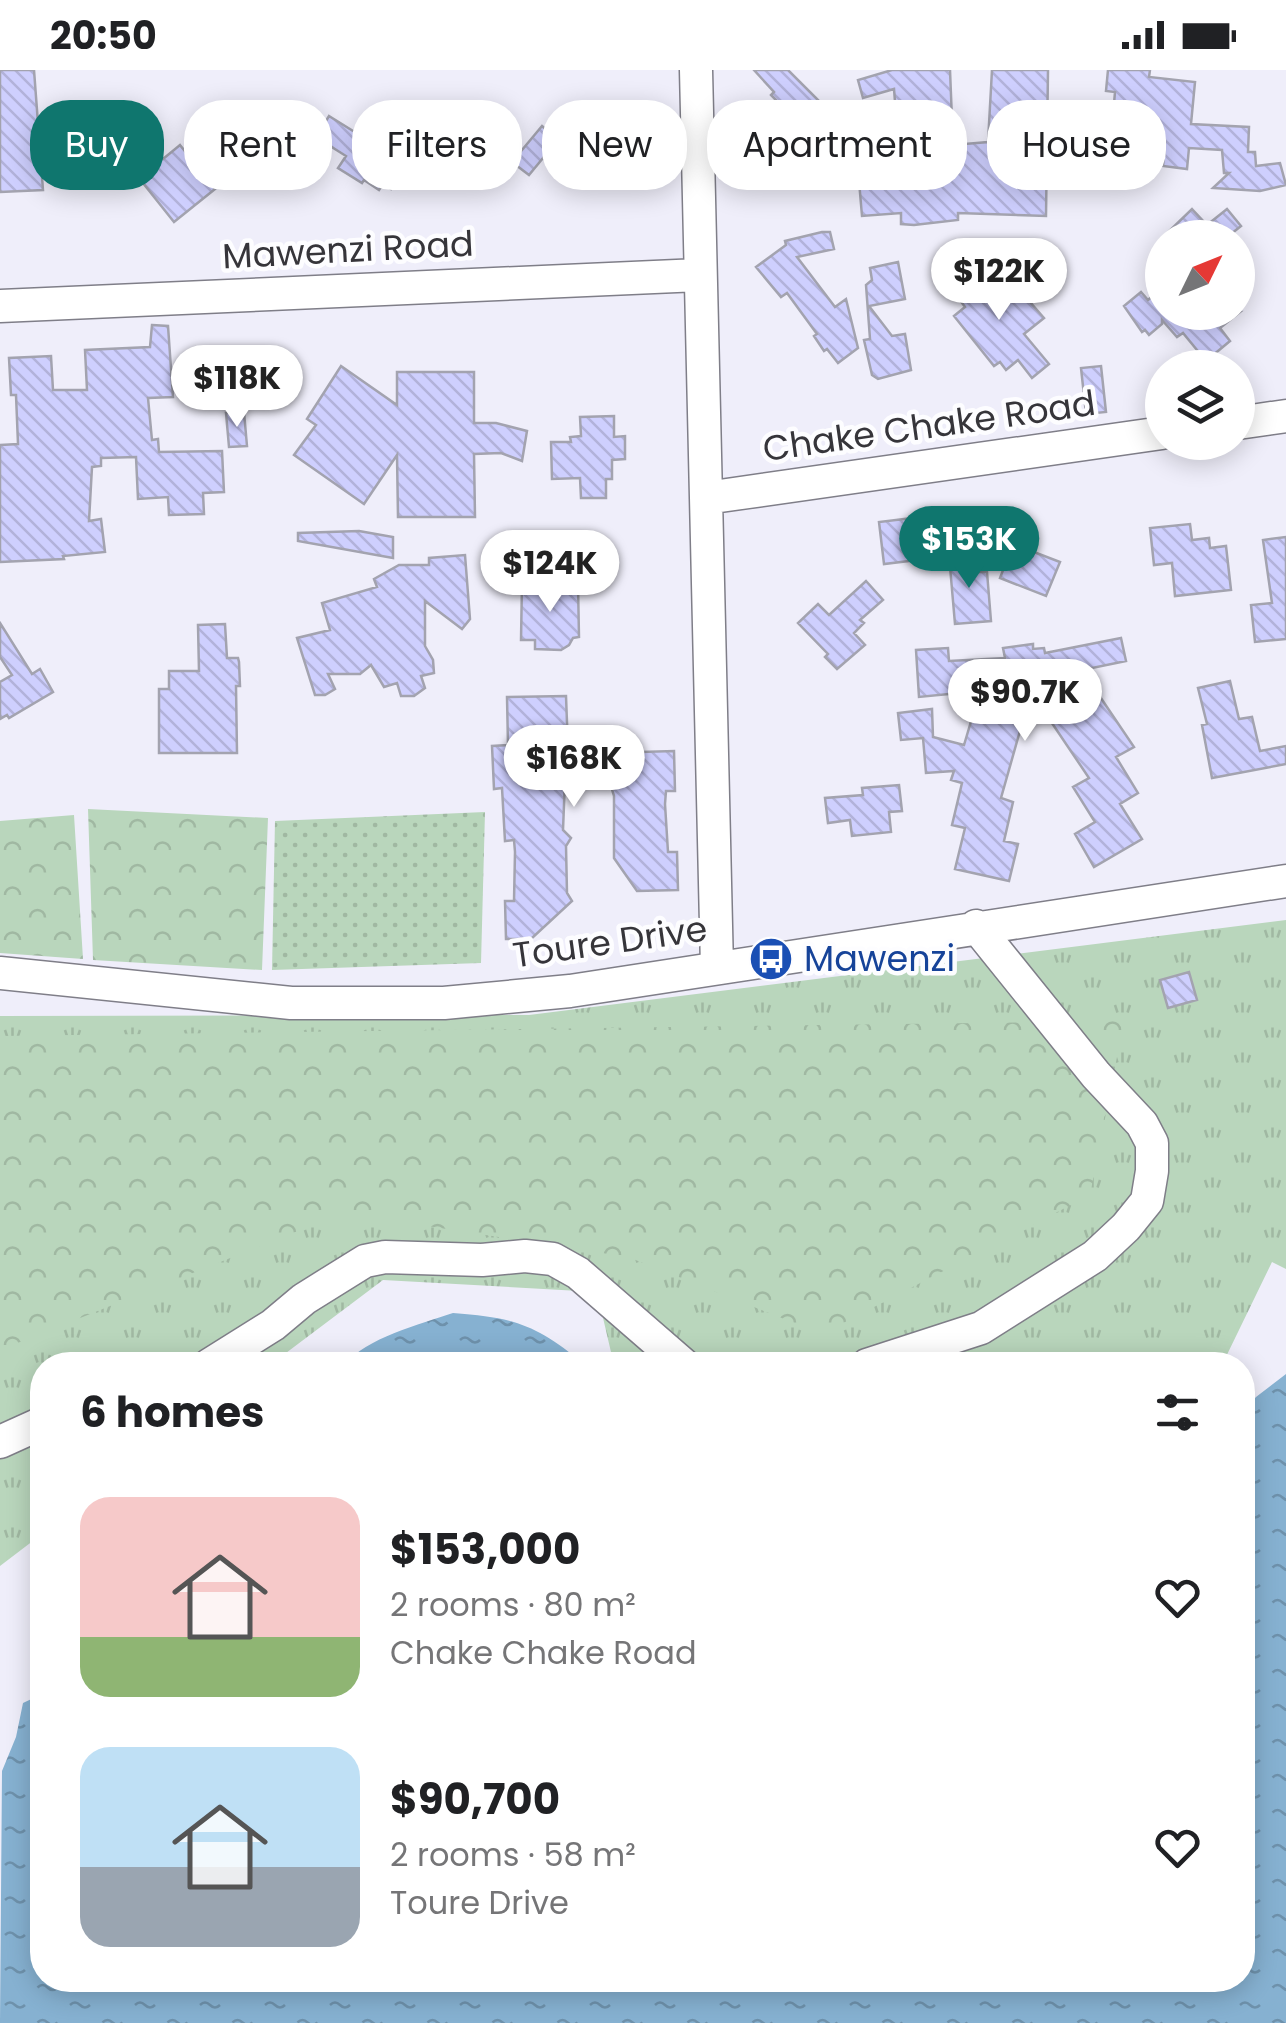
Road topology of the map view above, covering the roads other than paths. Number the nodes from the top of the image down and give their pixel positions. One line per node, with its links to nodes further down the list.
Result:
1 (696, 70): 2 (street)
2 (699, 275): 3 (street, Mawenzi Road); 7 (street)
3 (0, 306)
4 (1286, 416): 5 (street)
5 (1255, 420)
6 (1145, 435): 7 (street, Chake Chake Road)
7 (706, 498): 10 (street)
8 (1286, 881): 9 (street, Toure Drive)
9 (976, 926): 10 (street, Toure Drive); 14 (street)
10 (717, 968): 11 (street, Toure Drive)
11 (0, 973)
12 (229, 1352): 13 (street)
13 (669, 1352)
14 (907, 1352)
15 (30, 1428): 16 (street)
16 (0, 1442)

